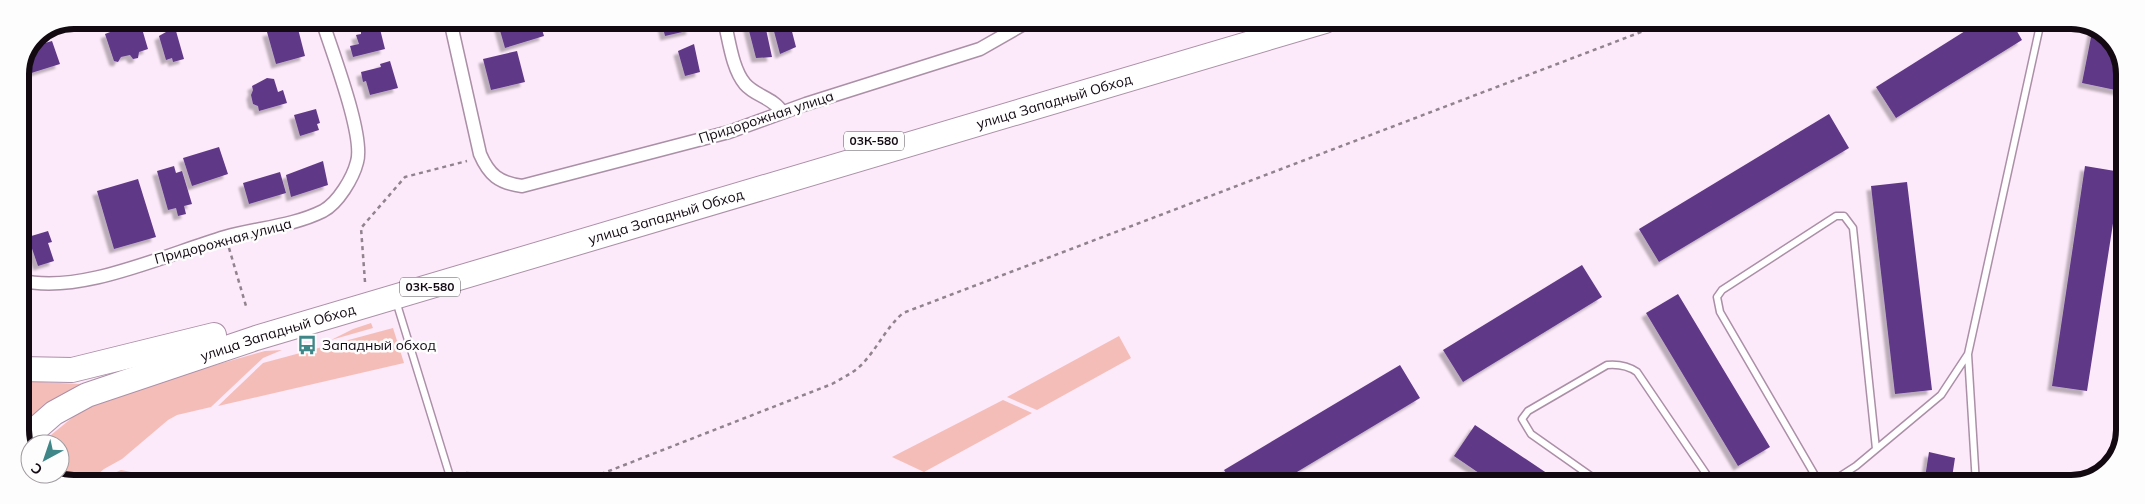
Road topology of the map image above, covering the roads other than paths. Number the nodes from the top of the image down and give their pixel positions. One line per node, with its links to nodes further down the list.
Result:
1 (325, 29): 11 (street, Придорожная улица)
2 (452, 29): 10 (street, Придорожная улица)
3 (726, 29): 10 (street)
4 (1008, 29): 9 (street)
5 (1015, 29): 9 (street, Придорожная улица)
6 (1250, 29): 14 (highway, улица Западный Обход / 03К-580)
7 (1298, 29): 12 (highway, улица Западный Обход / 03К-580)
8 (2039, 29): 13 (lane)
9 (1010, 32): 10 (street, Придорожная улица)
10 (782, 112)
11 (29, 281)
12 (395, 297): 15 (highway, улица Западный Обход / 03К-580); 17 (lane)
13 (1968, 354): 16 (lane); 22 (lane)
14 (29, 369)
15 (30, 434)
16 (1876, 449): 20 (lane); 21 (lane)
17 (450, 475)
18 (1589, 475): 19 (lane)
19 (1707, 475)
20 (1815, 475)
21 (1842, 475)
22 (1975, 475)

